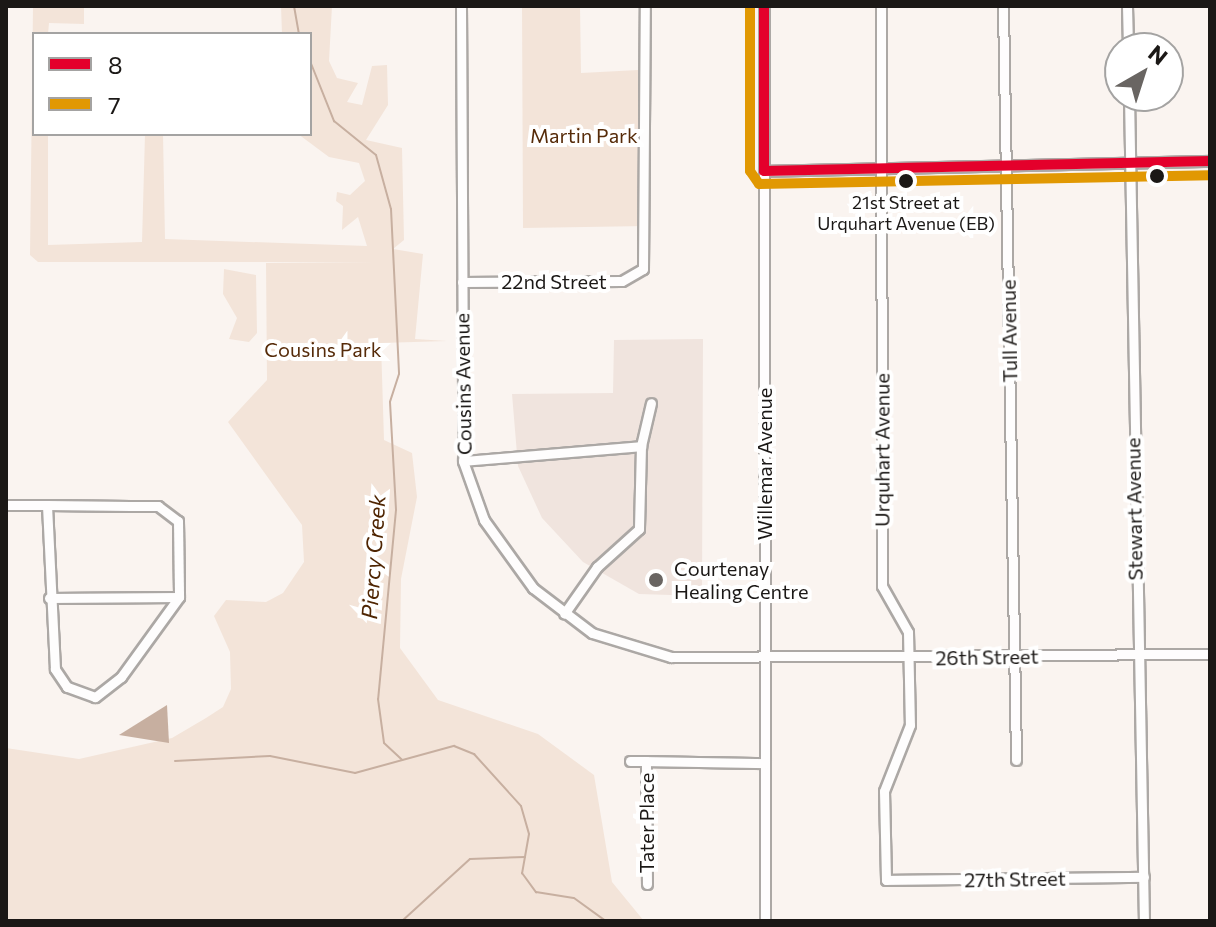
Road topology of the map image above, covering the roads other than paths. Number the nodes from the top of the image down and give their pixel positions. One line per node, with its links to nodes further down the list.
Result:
1 (461, 6): 14 (street, Cousins Avenue)
2 (645, 6): 14 (street, 22nd Street)
3 (764, 6): 13 (street, Willemar Avenue)
4 (881, 6): 12 (street, Urquhart Avenue)
5 (1003, 6): 11 (street, Tull Avenue)
6 (1127, 6): 7 (street)
7 (1128, 32)
8 (1129, 112): 10 (street, Stewart Avenue)
9 (1210, 161): 10 (street)
10 (1130, 163): 11 (street); 24 (street, Stewart Avenue)
11 (1006, 165): 12 (street); 25 (street, Tull Avenue)
12 (883, 167): 13 (street); 26 (street, Urquhart Avenue)
13 (764, 171): 27 (street, Willemar Avenue)
14 (462, 282): 17 (street, Cousins Avenue)
15 (651, 403): 16 (street)
16 (641, 446): 17 (street); 22 (street)
17 (463, 461): 22 (street, Cousins Avenue)
18 (6, 505): 19 (street)
19 (47, 505): 20 (street); 21 (street)
20 (179, 597): 21 (street); 21 (street)
21 (49, 598)
22 (564, 614): 27 (street, Cousins Avenue)
23 (1210, 654): 24 (street, 26th Street)
24 (1137, 655): 25 (street, 26th Street); 32 (street, Stewart Avenue)
25 (1015, 656): 26 (street, 26th Street); 28 (street, Tull Avenue)
26 (909, 659): 27 (street, 26th Street); 33 (street, Urquhart Avenue)
27 (764, 660): 31 (street, Willemar Avenue)
28 (1016, 760)
29 (630, 761): 30 (street, Tater Place)
30 (646, 761): 31 (street, Tater Place); 34 (street, Tater Place)
31 (765, 763): 35 (street, Willemar Avenue)
32 (1144, 877): 33 (street, 27th Street); 36 (street, Stewart Avenue)
33 (886, 880)
34 (647, 884)
35 (765, 921)
36 (1144, 921)

